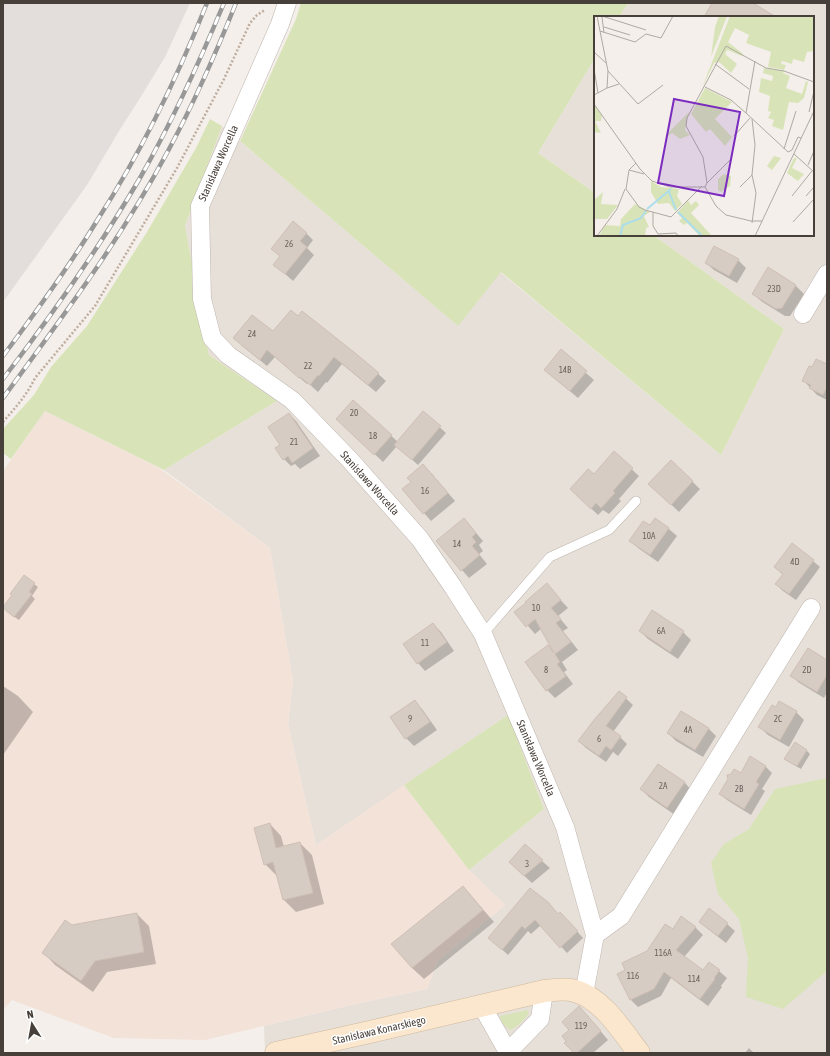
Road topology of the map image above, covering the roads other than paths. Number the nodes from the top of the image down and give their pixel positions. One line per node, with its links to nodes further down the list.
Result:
1 (287, 3): 6 (street, Stanisława Worcella)
2 (827, 274): 3 (street)
3 (804, 314)
4 (636, 501): 6 (lane)
5 (811, 608): 7 (street)
6 (483, 634): 7 (street, Stanisława Worcella)
7 (595, 936): 9 (street, Stanisława Worcella)
8 (544, 991): 9 (street, Stanisława Konarskiego); 10 (street, Stanisława Konarskiego); 11 (street)
9 (584, 994): 13 (street, Stanisława Konarskiego)
10 (482, 1006): 11 (street); 12 (street, Stanisława Konarskiego)
11 (508, 1052)
12 (276, 1053)
13 (639, 1053)

